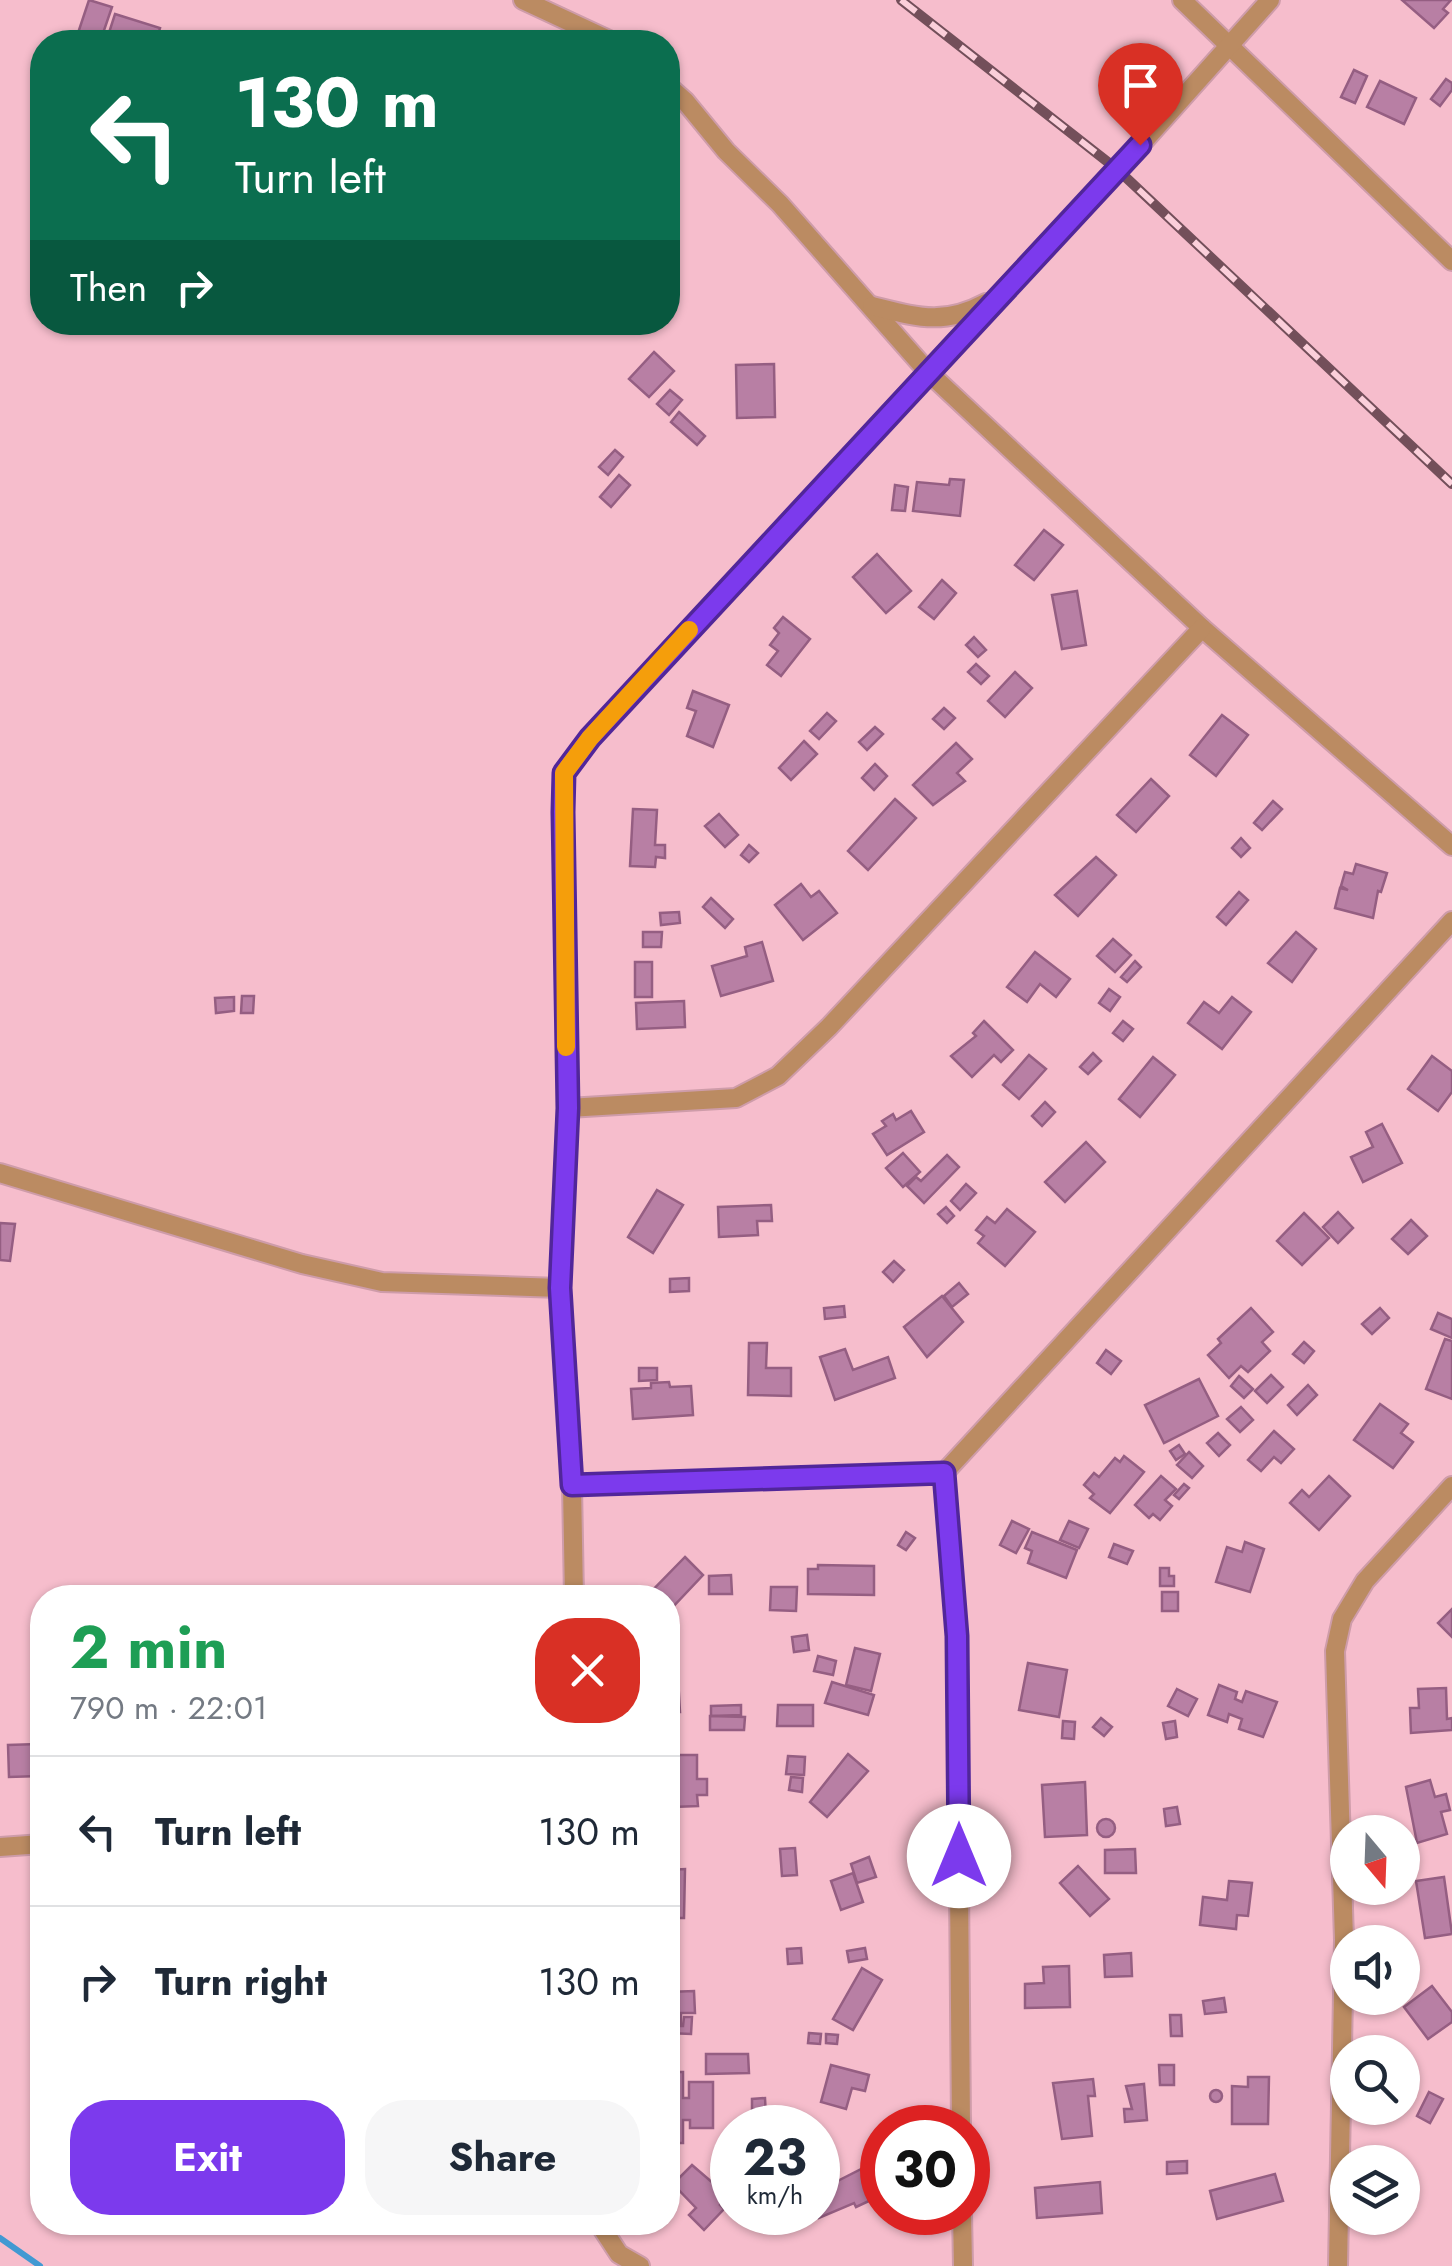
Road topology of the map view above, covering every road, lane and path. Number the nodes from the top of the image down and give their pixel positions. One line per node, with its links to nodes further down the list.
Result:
1 (523, 0): 4 (street)
2 (1182, 0): 5 (street)
3 (1270, 0): 5 (street)
4 (587, 30)
5 (1230, 43): 7 (street); 8 (street)
6 (680, 96): 9 (street)
7 (1452, 261)
8 (996, 298): 9 (street); 10 (street)
9 (871, 305): 10 (street)
10 (928, 372): 11 (street); 14 (street)
11 (1202, 628): 12 (street); 14 (street)
12 (1452, 846)
13 (1452, 921): 17 (street)
14 (568, 1108): 16 (street)
15 (0, 1172): 16 (street)
16 (560, 1288): 18 (street)
17 (944, 1473): 18 (street); 23 (street)
18 (572, 1485): 20 (street)
19 (1452, 1486): 28 (street)
20 (574, 1585)
21 (30, 1845): 22 (street)
22 (0, 1847)
23 (962, 2105)
24 (607, 2235): 26 (street)
25 (962, 2235): 27 (street)
26 (640, 2266)
27 (962, 2266)
28 (1338, 2266)

